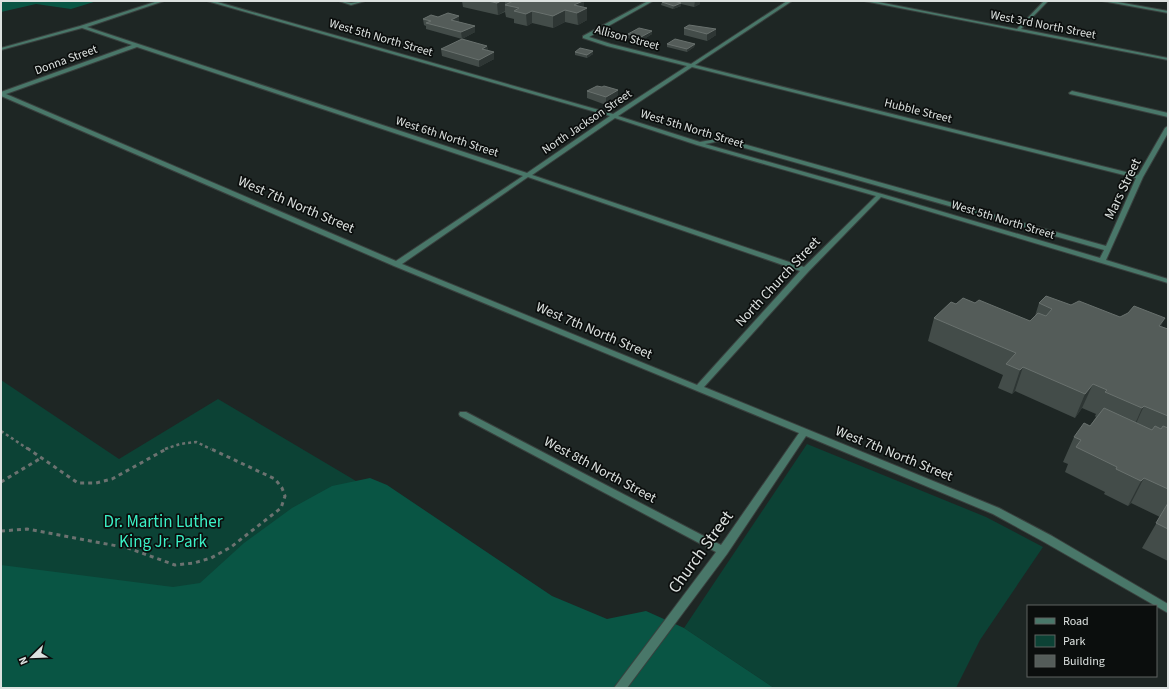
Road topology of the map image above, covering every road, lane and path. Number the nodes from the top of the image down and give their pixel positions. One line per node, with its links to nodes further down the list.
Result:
1 (162, 1): 11 (street)
2 (209, 1): 20 (street, West 5th North Street)
3 (340, 1): 4 (street)
4 (363, 1)
5 (651, 1): 16 (street, Allison Street)
6 (790, 1): 16 (street, North Jackson Street)
7 (866, 1): 12 (street, West 3rd North Street)
8 (1046, 1): 12 (street)
9 (1104, 1): 10 (street)
10 (1168, 12)
11 (82, 27): 13 (street, West 6th North Street); 14 (street)
12 (1018, 30): 15 (street, West 3rd North Street)
13 (138, 45): 18 (street, Donna Street); 23 (street, West 6th North Street)
14 (1, 50)
15 (1168, 59)
16 (690, 65): 20 (street, North Jackson Street); 24 (street, Hubble Street)
17 (1072, 93): 19 (street)
18 (1, 94): 28 (street, West 7th North Street)
19 (1168, 115)
20 (614, 116): 22 (street, West 5th North Street); 23 (street, North Jackson Street)
21 (1168, 128): 24 (street, Mars Street)
22 (699, 144): 25 (street, West 5th North Street); 26 (street)
23 (527, 175): 28 (street, North Jackson Street); 29 (street, West 6th North Street)
24 (1140, 177): 26 (street, Mars Street)
25 (880, 195): 27 (street, West 5th North Street); 29 (street, North Church Street)
26 (1108, 248): 27 (street, Mars Street)
27 (1102, 262): 30 (street, West 5th North Street)
28 (397, 264): 31 (street, West 7th North Street)
29 (805, 270): 31 (street, North Church Street)
30 (1168, 280)
31 (698, 389): 34 (street, West 7th North Street)
32 (463, 414): 38 (street, West 8th North Street)
33 (1, 432): 35 (path)
34 (804, 432): 38 (street, Church Street); 39 (street, West 7th North Street)
35 (41, 458): 36 (path); 37 (path)
36 (1, 482)
37 (1, 531)
38 (723, 551): 40 (street, Church Street)
39 (1168, 609)
40 (620, 688)

